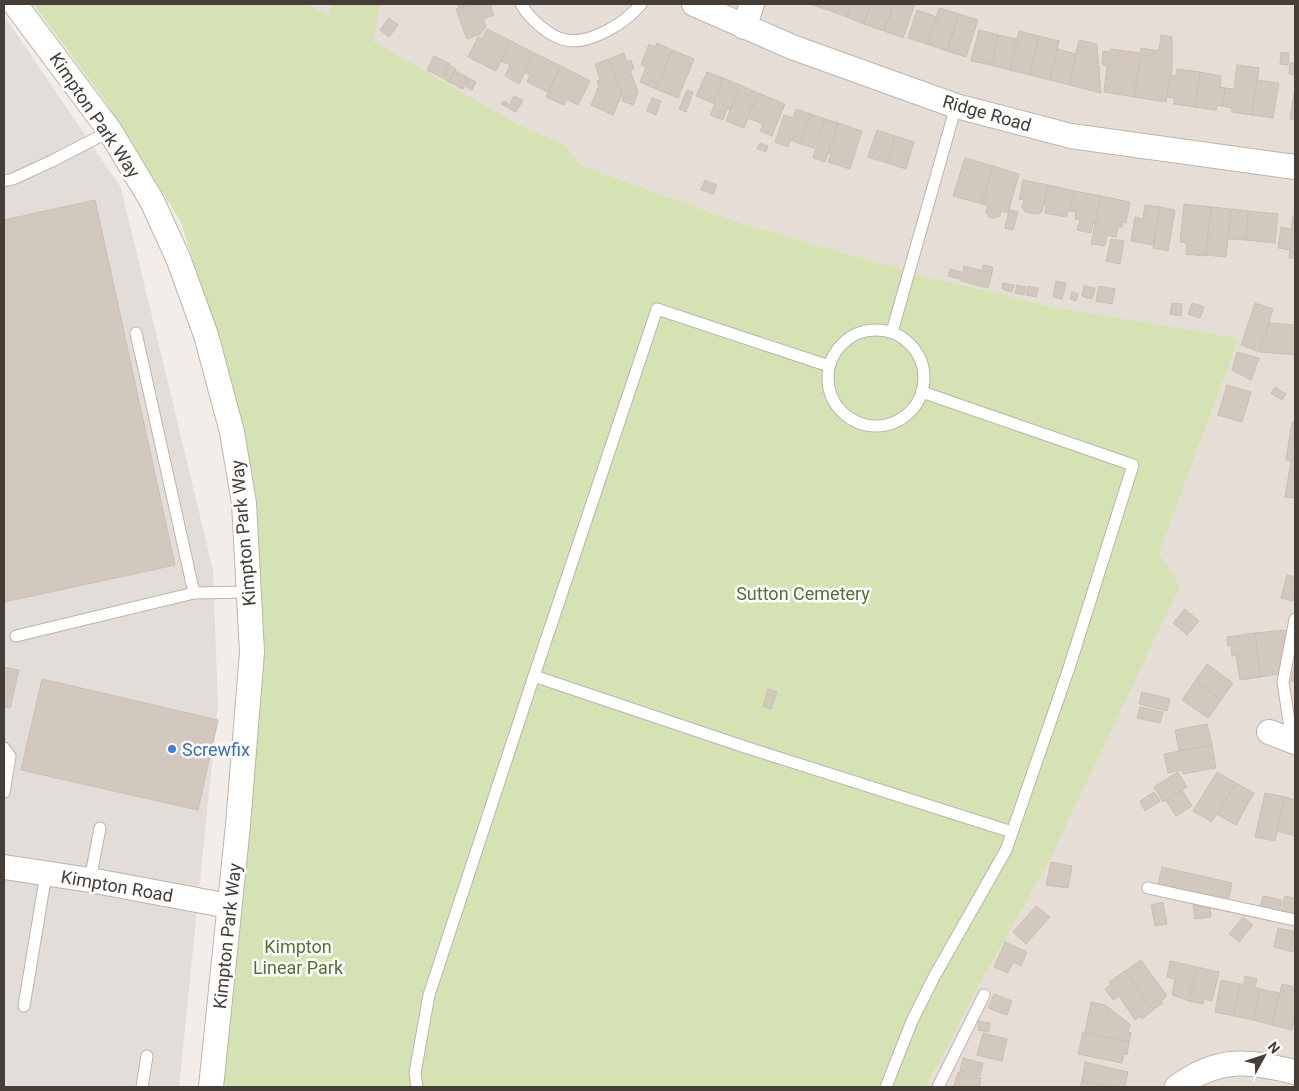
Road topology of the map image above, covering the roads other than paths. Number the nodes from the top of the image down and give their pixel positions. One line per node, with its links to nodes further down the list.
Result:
1 (15, 4): 8 (street, Kimpton Park Way)
2 (521, 4): 3 (lane)
3 (641, 4)
4 (694, 4): 6 (street, Ridge Road)
5 (752, 4): 6 (street)
6 (744, 27): 7 (street, Ridge Road)
7 (956, 106): 9 (street, Ridge Road); 11 (lane)
8 (110, 131): 10 (lane); 15 (street, Kimpton Park Way)
9 (1295, 167)
10 (4, 182)
11 (892, 332): 13 (lane); 14 (lane)
12 (136, 333): 16 (lane)
13 (829, 366): 14 (lane); 19 (lane)
14 (922, 392): 25 (lane)
15 (249, 592): 16 (lane); 30 (street, Kimpton Park Way)
16 (194, 593): 18 (lane)
17 (1295, 619): 21 (lane)
18 (16, 636)
19 (534, 676): 25 (lane); 38 (lane)
20 (1269, 732): 21 (street)
21 (1293, 742)
22 (4, 748): 23 (lane)
23 (4, 792)
24 (100, 828): 28 (lane)
25 (1012, 832): 39 (lane)
26 (4, 867): 27 (street, Kimpton Road)
27 (46, 874): 28 (street, Kimpton Road); 33 (lane)
28 (90, 880): 30 (street, Kimpton Road)
29 (1148, 888): 31 (lane)
30 (229, 906): 37 (street, Kimpton Park Way)
31 (1295, 920)
32 (984, 996): 40 (lane)
33 (24, 1006)
34 (147, 1056): 36 (lane)
35 (1295, 1072): 41 (street)
36 (142, 1087)
37 (211, 1087)
38 (417, 1087)
39 (886, 1087)
40 (938, 1087)
41 (1178, 1087)

